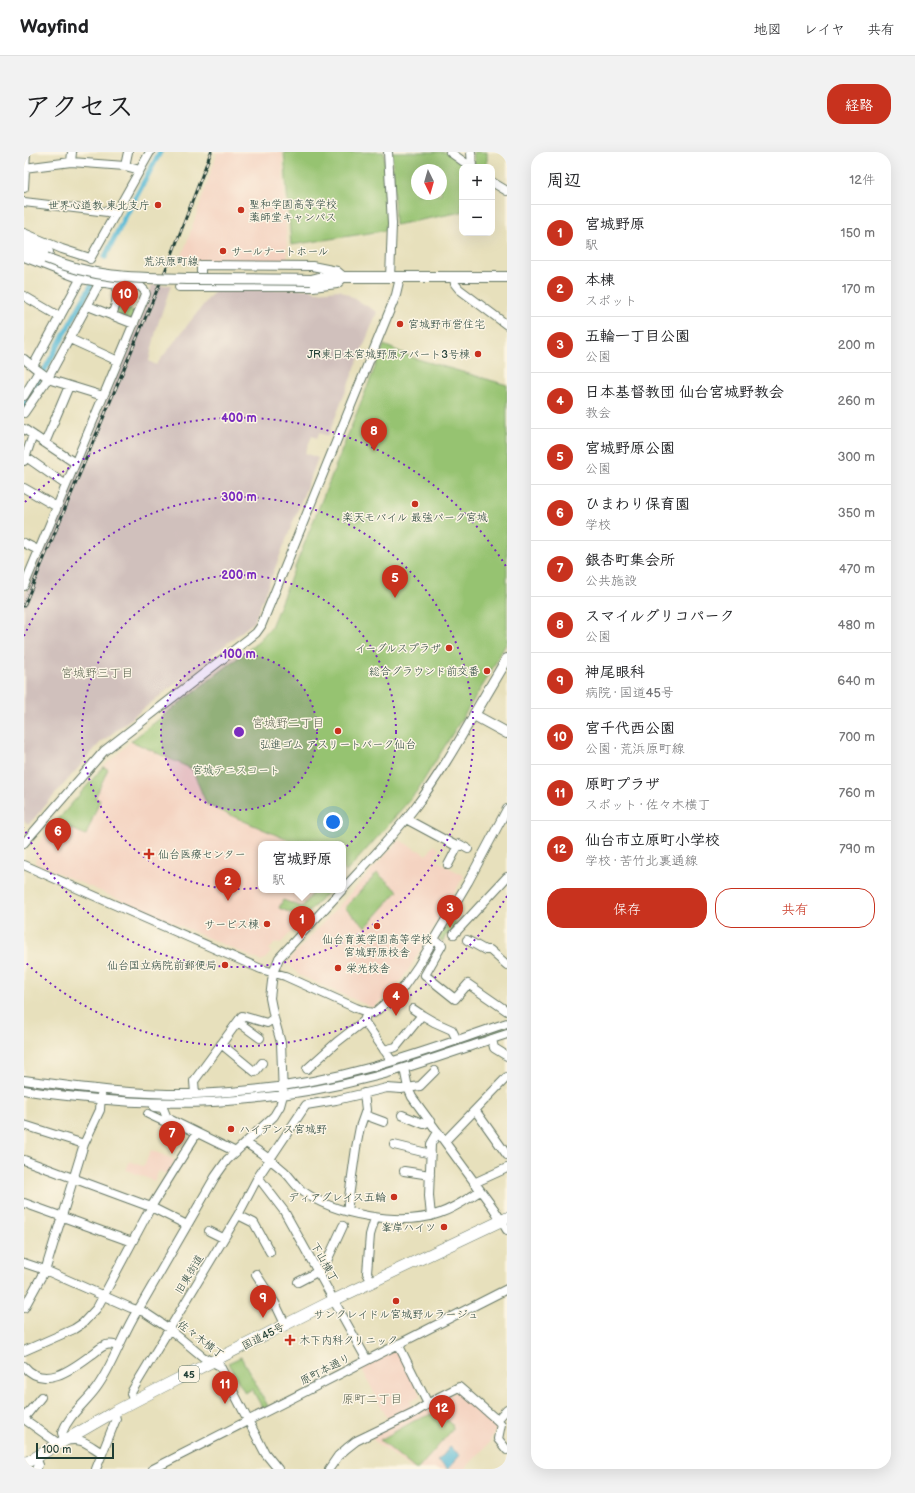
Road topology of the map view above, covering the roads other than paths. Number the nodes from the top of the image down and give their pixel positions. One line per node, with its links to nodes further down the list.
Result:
1 (26, 152): 12 (street)
2 (72, 152): 8 (street)
3 (128, 152): 11 (street)
4 (150, 152): 13 (street)
5 (388, 152): 26 (street)
6 (450, 152): 9 (street)
7 (471, 152): 10 (street)
8 (72, 162): 11 (street); 12 (street)
9 (468, 164)
10 (472, 164)
11 (125, 166): 13 (street)
12 (24, 168): 15 (street)
13 (140, 170): 18 (street)
14 (495, 184): 16 (street)
15 (24, 188)
16 (507, 191)
17 (24, 202): 18 (street)
18 (116, 213): 19 (street)
19 (24, 233)
20 (24, 241): 22 (main road, 荒浜原町線)
21 (24, 249): 22 (main road, 荒浜原町線)
22 (47, 255): 25 (main road, 荒浜原町線)
23 (24, 257): 24 (street)
24 (82, 277): 29 (street); 36 (street)
25 (344, 277): 26 (main road, 荒浜原町線); 32 (street); 32 (street)
26 (395, 278): 27 (main road, 荒浜原町線); 64 (street)
27 (454, 278): 28 (main road, 荒浜原町線); 38 (street)
28 (507, 278)
29 (100, 282): 30 (street); 34 (street)
30 (118, 285): 35 (street); 37 (street)
31 (179, 287): 32 (street)
32 (201, 287)
33 (24, 296): 36 (street)
34 (88, 306): 35 (street); 39 (street)
35 (112, 315): 37 (street)
36 (60, 317): 42 (street)
37 (134, 324): 41 (street)
38 (507, 325)
39 (70, 339): 41 (street); 43 (street)
40 (24, 359): 42 (street)
41 (118, 362): 46 (street)
42 (36, 369): 43 (street); 45 (street)
43 (48, 378): 44 (street); 47 (street)
44 (69, 386): 46 (street); 50 (street)
45 (24, 396)
46 (103, 396): 52 (street)
47 (24, 413)
48 (24, 429): 49 (street)
49 (33, 435): 50 (street); 51 (street)
50 (45, 443): 52 (street)
51 (25, 459): 53 (street)
52 (75, 463): 53 (street)
53 (66, 485): 55 (street)
54 (24, 488): 55 (street)
55 (57, 507): 57 (street)
56 (24, 543): 57 (street)
57 (38, 550): 58 (street)
58 (24, 586)
59 (504, 669): 60 (main road)
60 (474, 715): 61 (main road); 63 (street)
61 (507, 732)
62 (507, 809): 73 (street)
63 (406, 819): 65 (street); 70 (street)
64 (24, 843)
65 (458, 846): 66 (street); 68 (street)
66 (468, 849)
67 (24, 865): 76 (street)
68 (448, 865)
69 (507, 877): 72 (street)
70 (346, 885)
71 (338, 893): 76 (street)
72 (454, 934)
73 (434, 940): 78 (street); 79 (street)
74 (467, 940): 75 (street)
75 (507, 965)
76 (273, 973): 78 (street); 81 (street)
77 (413, 1009): 80 (street)
78 (367, 1012): 83 (street)
79 (507, 1012)
80 (422, 1015): 88 (street); 90 (street)
81 (274, 1018): 82 (street); 99 (street)
82 (238, 1022): 86 (street); 89 (street)
83 (364, 1022): 90 (street); 95 (street)
84 (507, 1023): 88 (street)
85 (507, 1034): 87 (street)
86 (260, 1038)
87 (492, 1039): 91 (street); 94 (street)
88 (457, 1040): 92 (street)
89 (221, 1044): 93 (street); 105 (street)
90 (384, 1050): 92 (street)
91 (507, 1056)
92 (392, 1061): 99 (street)
93 (262, 1063)
94 (404, 1068): 100 (street); 107 (street)
95 (307, 1069)
96 (435, 1071): 100 (street)
97 (507, 1077): 111 (street)
98 (24, 1080): 102 (street)
99 (282, 1085): 105 (street); 107 (street)
100 (408, 1088): 104 (street, 旧東街道); 116 (street)
101 (24, 1090): 103 (street)
102 (101, 1090): 105 (street); 108 (street)
103 (42, 1093): 106 (street); 108 (street)
104 (364, 1093): 113 (street); 128 (street, 旧東街道)
105 (195, 1094)
106 (24, 1095)
107 (283, 1095): 110 (street); 122 (street)
108 (101, 1100): 109 (street); 123 (street)
109 (136, 1102): 110 (street); 115 (street)
110 (210, 1103): 115 (street)
111 (476, 1110): 121 (street); 127 (street)
112 (148, 1114): 115 (street)
113 (365, 1115): 117 (street); 139 (street)
114 (402, 1115): 116 (street)
115 (170, 1119): 120 (street)
116 (430, 1121): 119 (street)
117 (384, 1122)
118 (24, 1125): 123 (street)
119 (438, 1132): 121 (street); 126 (street)
120 (197, 1133): 125 (street); 138 (street)
121 (445, 1141): 135 (street)
122 (246, 1143): 125 (street); 128 (street)
123 (84, 1144): 134 (street)
124 (394, 1145): 126 (street)
125 (236, 1152): 145 (street)
126 (431, 1154): 132 (street)
127 (507, 1155)
128 (270, 1159): 133 (street, 旧東街道); 139 (street)
129 (24, 1160): 134 (street)
130 (507, 1168): 135 (street)
131 (404, 1171): 132 (street)
132 (430, 1175): 141 (street)
133 (258, 1177): 140 (street, 旧東街道); 154 (street, 下山横丁)
134 (73, 1178): 138 (street); 142 (street)
135 (474, 1182): 136 (street)
136 (480, 1191): 141 (street); 144 (street)
137 (24, 1203): 142 (street)
138 (151, 1207): 145 (street); 149 (street)
139 (347, 1211): 143 (street)
140 (238, 1215): 148 (street, 旧東街道); 150 (street)
141 (431, 1216): 143 (street)
142 (61, 1217): 149 (street); 152 (street)
143 (375, 1218): 156 (street)
144 (505, 1223): 156 (highway, 国道45号 / 45)
145 (187, 1225): 161 (street)
146 (342, 1226): 154 (street)
147 (209, 1231): 148 (street)
148 (223, 1238): 163 (street, 旧東街道)
149 (132, 1242): 158 (street)
150 (270, 1252)
151 (24, 1263): 152 (street, 佐々木横丁)
152 (45, 1270): 158 (street, 佐々木横丁); 160 (street)
153 (256, 1274): 162 (street)
154 (318, 1274): 155 (street); 159 (street, 下山横丁)
155 (298, 1282)
156 (372, 1282): 159 (highway, 国道45号 / 45)
157 (507, 1289): 164 (street, 原町本通り)
158 (104, 1296): 161 (street, 佐々木横丁); 166 (street)
159 (334, 1300): 162 (highway, 国道45号 / 45); 167 (street, 下山横丁)
160 (25, 1306)
161 (138, 1310): 163 (street, 佐々木横丁); 165 (street)
162 (285, 1324): 168 (highway, 国道45号 / 45)
163 (168, 1328): 168 (street, 佐々木横丁); 171 (street, 旧東街道)
164 (398, 1344): 167 (street, 原町本通り); 172 (street)
165 (119, 1346): 169 (street); 178 (street)
166 (24, 1351)
167 (367, 1360): 177 (street, 原町本通り)
168 (213, 1362): 171 (highway, 国道45号 / 45); 177 (street, 佐々木横丁)
169 (24, 1366)
170 (41, 1397): 175 (street)
171 (134, 1401): 174 (highway, 国道45号 / 45)
172 (428, 1404): 176 (street); 186 (street)
173 (507, 1409): 176 (street)
174 (114, 1412): 178 (highway, 国道45号 / 45); 180 (street)
175 (24, 1418): 178 (street)
176 (497, 1420): 179 (street)
177 (248, 1421): 184 (street, 原町本通り); 185 (street, 佐々木横丁)
178 (62, 1442): 180 (street); 181 (highway, 国道45号 / 45)
179 (507, 1450)
180 (102, 1453): 183 (street)
181 (36, 1463): 182 (highway, 国道45号 / 45)
182 (24, 1464)
183 (96, 1469)
184 (153, 1469)
185 (278, 1469)
186 (329, 1469)

